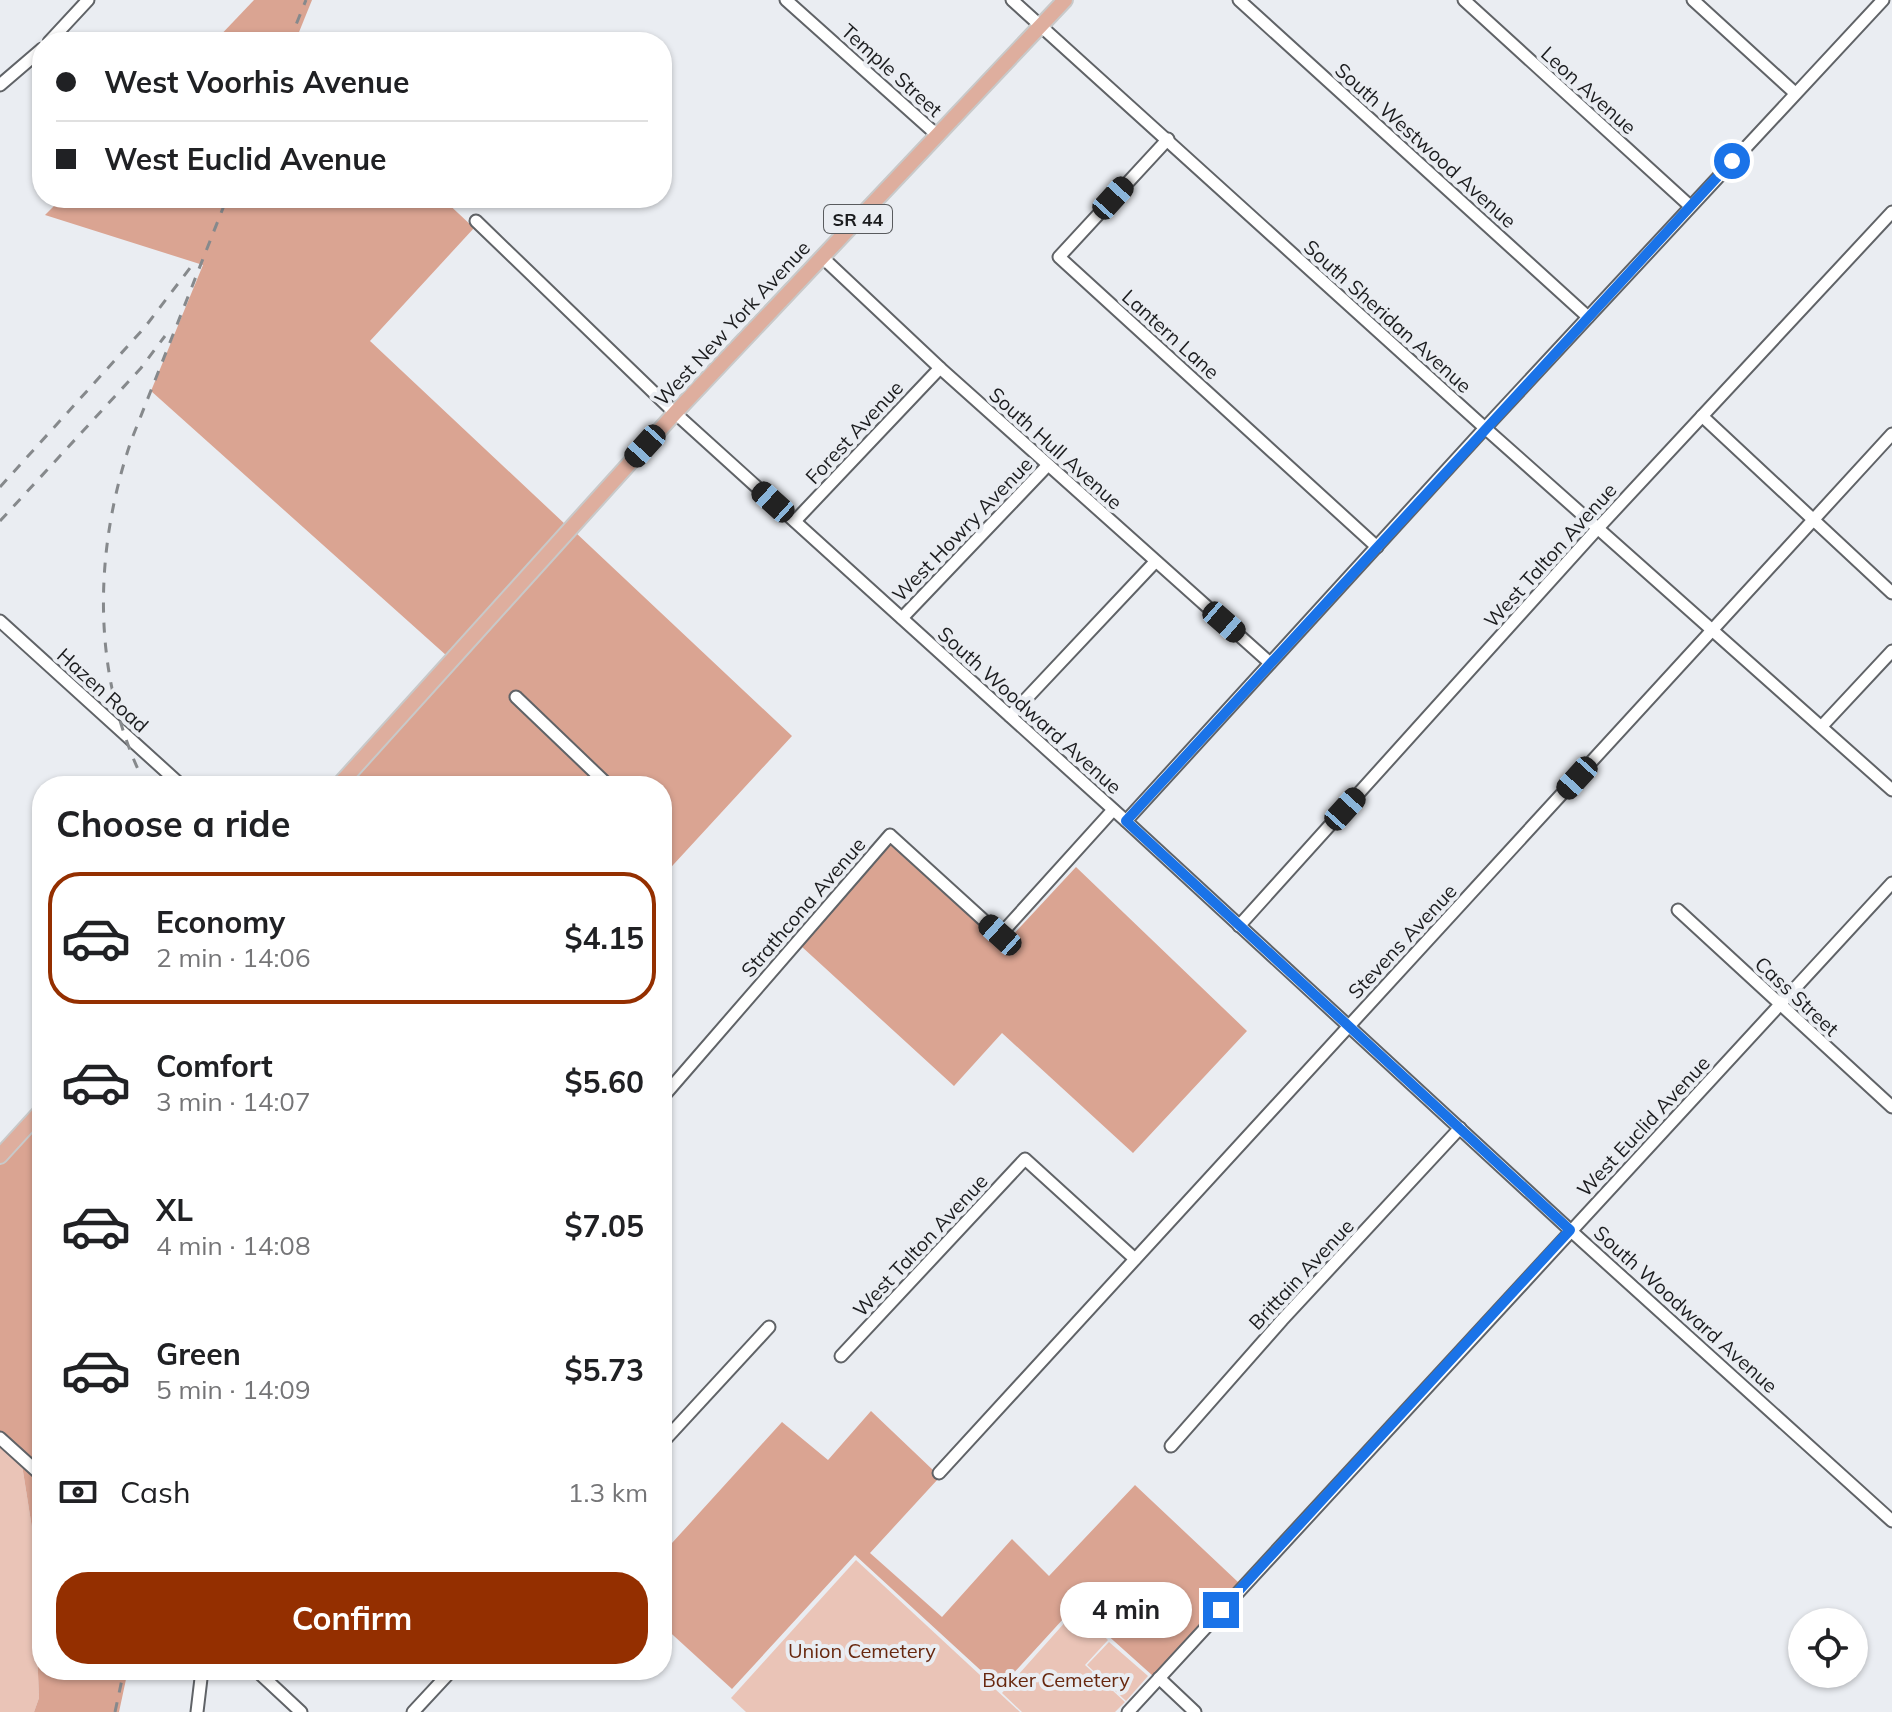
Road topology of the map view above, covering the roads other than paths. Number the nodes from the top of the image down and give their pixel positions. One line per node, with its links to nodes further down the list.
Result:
1 (88, 0): 10 (street)
2 (786, 0): 14 (street, Temple Street)
3 (1012, 0): 9 (street, South Sheridan Avenue)
4 (1065, 0): 9 (main road, West New York Avenue / SR 44)
5 (1239, 0): 20 (street, South Westwood Avenue)
6 (1464, 0): 16 (street, Leon Avenue)
7 (1693, 0): 13 (street)
8 (1883, 0): 13 (street)
9 (1041, 26): 14 (main road, West New York Avenue / SR 44); 15 (street, South Sheridan Avenue)
10 (58, 32)
11 (32, 58): 12 (street)
12 (0, 85)
13 (1795, 93): 16 (street)
14 (937, 135): 19 (main road, West New York Avenue / SR 44)
15 (1168, 139): 24 (street, South Sheridan Avenue); 30 (street, Lantern Lane)
16 (1690, 206): 20 (street)
17 (1892, 212): 23 (street, West Talton Avenue)
18 (476, 221): 22 (street, South Woodward Avenue)
19 (822, 257): 21 (street, South Hull Avenue); 22 (main road, West New York Avenue / SR 44)
20 (1588, 317): 24 (street)
21 (940, 368): 26 (street, South Hull Avenue); 28 (street, Forest Avenue)
22 (675, 413): 28 (street, South Woodward Avenue); 42 (main road, West New York Avenue / SR 44)
23 (1702, 416): 27 (street); 29 (street, West Talton Avenue)
24 (1485, 428): 29 (street, South Sheridan Avenue); 30 (street)
25 (1892, 434): 27 (street, Stevens Avenue)
26 (1048, 465): 31 (street, South Hull Avenue); 33 (street, West Howry Avenue)
27 (1814, 519): 32 (street); 35 (street, Stevens Avenue)
28 (795, 521): 33 (street, South Woodward Avenue)
29 (1598, 528): 35 (street, South Sheridan Avenue); 50 (street, West Talton Avenue)
30 (1377, 547): 37 (street)
31 (1155, 562): 37 (street, South Hull Avenue); 39 (street)
32 (1892, 593)
33 (902, 618): 39 (street, South Woodward Avenue)
34 (0, 621): 41 (street, Hazen Road)
35 (1712, 629): 40 (street, South Sheridan Avenue); 52 (street, Stevens Avenue)
36 (1892, 651): 40 (street)
37 (1270, 663): 46 (street)
38 (516, 697): 43 (street)
39 (1010, 716): 45 (street, South Woodward Avenue)
40 (1822, 726): 44 (street, South Sheridan Avenue)
41 (171, 776)
42 (347, 776)
43 (601, 776)
44 (1892, 790)
45 (1113, 810): 46 (street, South Woodward Avenue); 53 (street, Strathcona Avenue)
46 (1126, 821): 50 (street, South Woodward Avenue)
47 (1892, 883): 48 (street, West Euclid Avenue)
48 (1887, 898): 51 (street, West Euclid Avenue)
49 (1678, 910): 51 (street, Cass Street)
50 (1239, 926): 52 (street, South Woodward Avenue)
51 (1780, 1005): 54 (street, Cass Street); 58 (street, West Euclid Avenue)
52 (1348, 1026): 56 (street, South Woodward Avenue); 59 (street, Stevens Avenue)
53 (672, 1086)
54 (1892, 1107)
55 (32, 1121): 57 (main road)
56 (1460, 1128): 58 (street, South Woodward Avenue); 64 (street, Brittain Avenue)
57 (0, 1156)
58 (1570, 1230): 67 (street, South Woodward Avenue); 68 (street, West Euclid Avenue)
59 (1135, 1259): 61 (street, West Talton Avenue); 66 (street, Stevens Avenue)
60 (769, 1327): 62 (street)
61 (841, 1356)
62 (672, 1432)
63 (0, 1438): 65 (street)
64 (1171, 1446)
65 (32, 1467)
66 (939, 1473)
67 (1892, 1521)
68 (1159, 1678): 75 (street, West Euclid Avenue); 76 (street)
69 (201, 1680): 72 (street)
70 (267, 1680): 73 (street)
71 (443, 1680): 74 (street)
72 (197, 1712)
73 (301, 1712)
74 (413, 1712)
75 (1128, 1712)
76 (1195, 1712)

